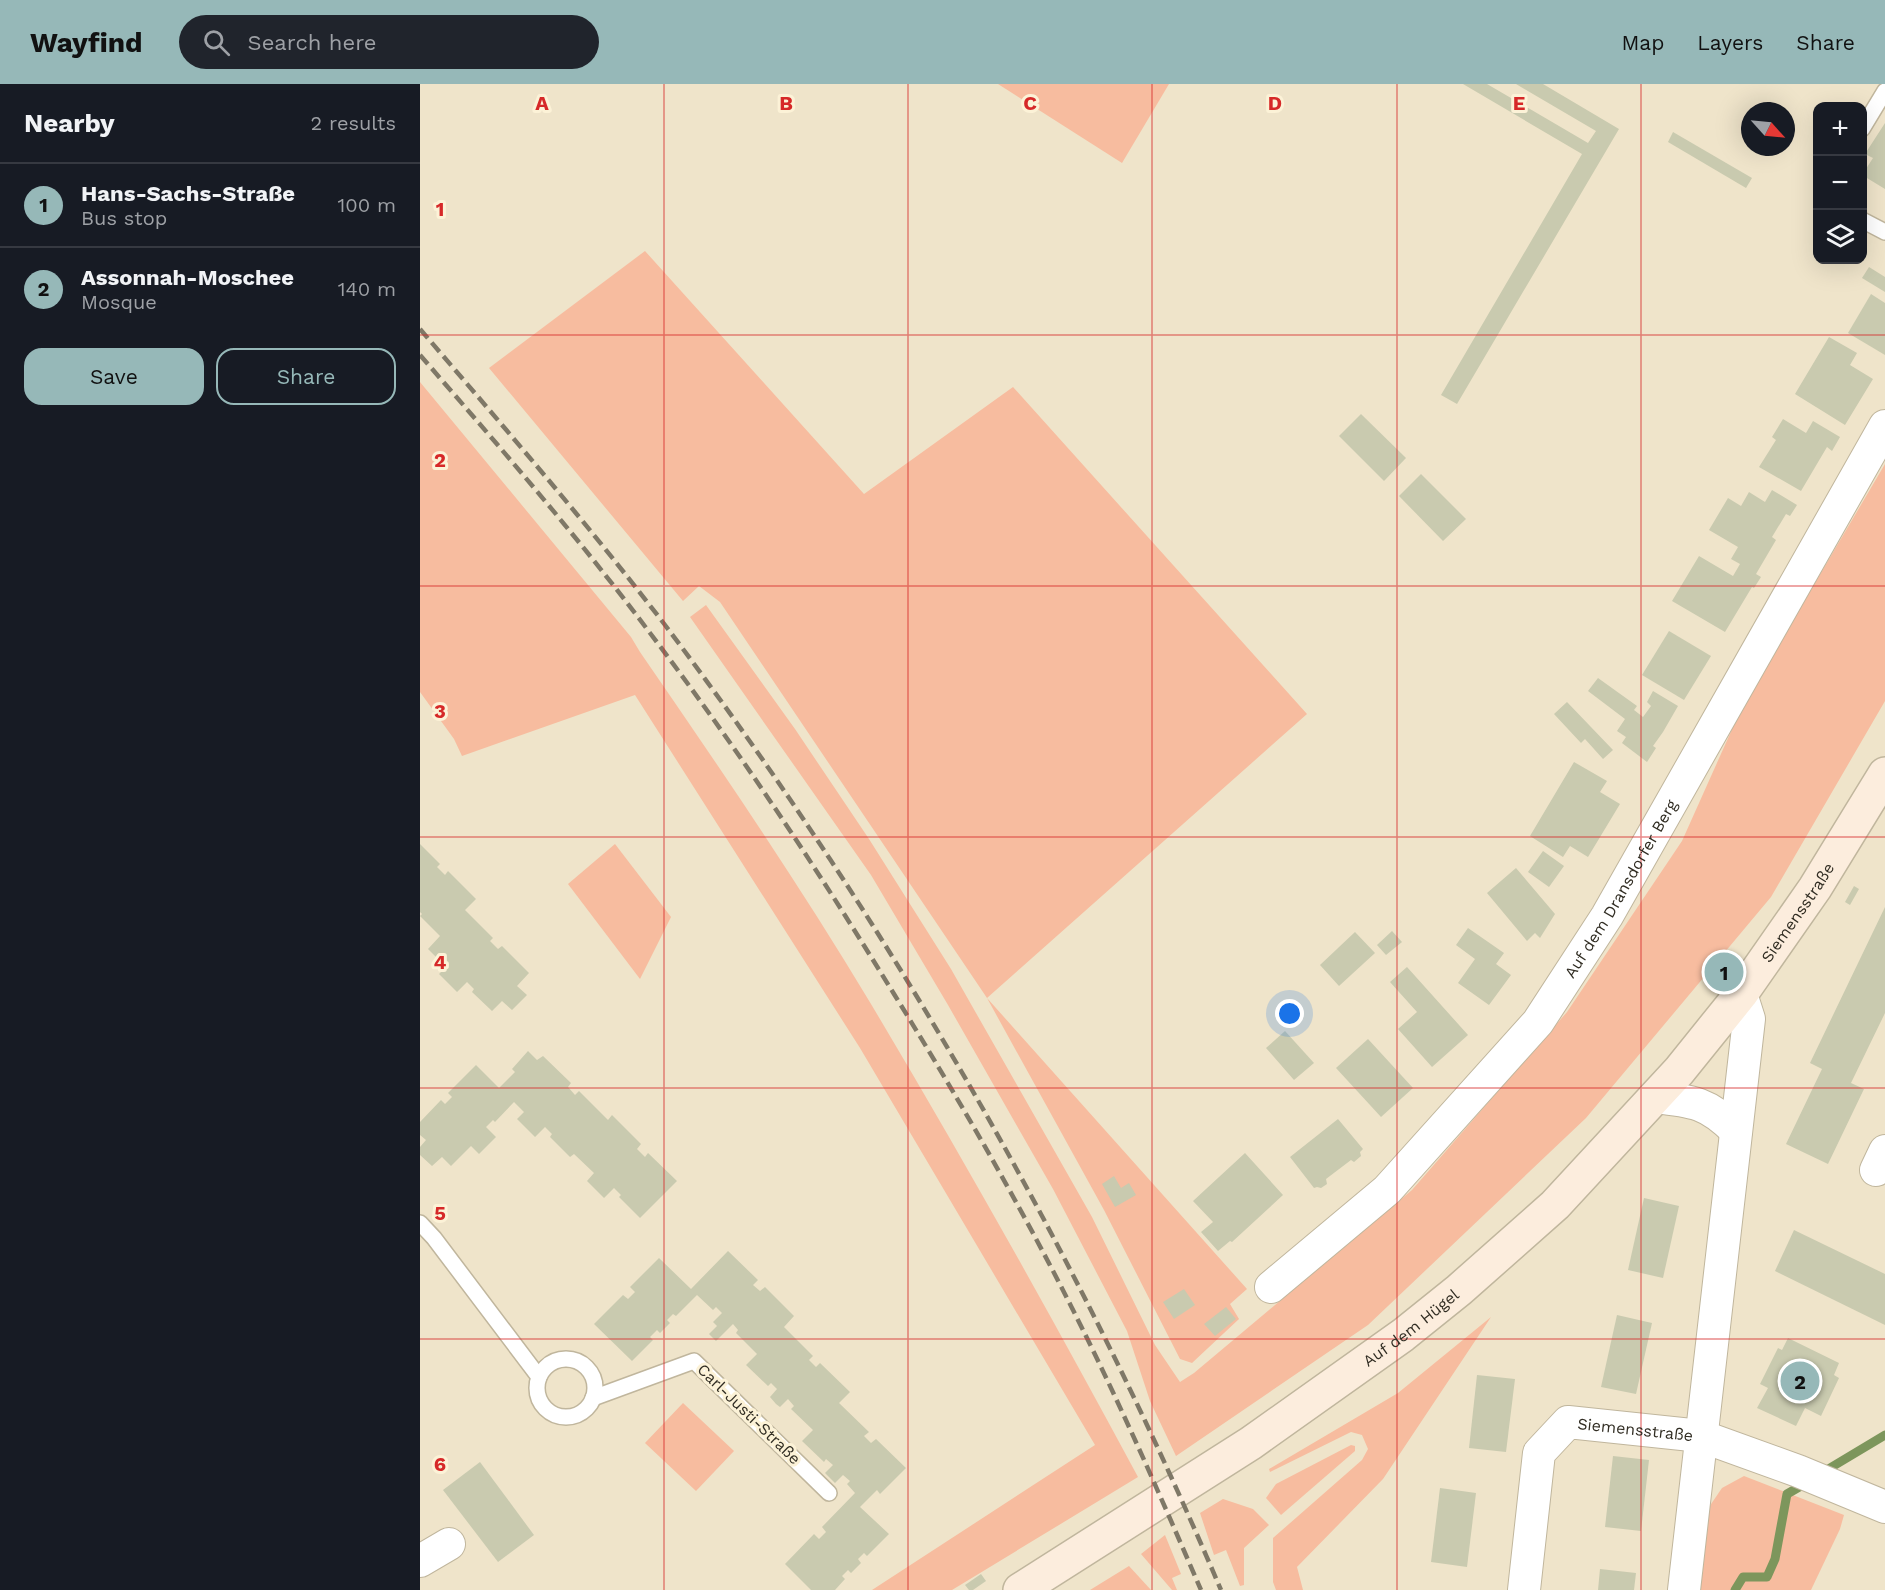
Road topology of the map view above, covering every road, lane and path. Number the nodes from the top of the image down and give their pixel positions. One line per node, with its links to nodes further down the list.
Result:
1 (1885, 91): 2 (lane)
2 (1867, 122)
3 (1867, 222): 4 (lane)
4 (1885, 232)
5 (1885, 426): 11 (street, Auf dem Dransdorfer Berg)
6 (1885, 774): 7 (street, Siemensstraße)
7 (1742, 994): 8 (street, Auf dem Hügel); 9 (street, Siemensstraße)
8 (1655, 1097): 9 (street); 19 (street, Auf dem Hügel)
9 (1736, 1131): 14 (street, Siemensstraße)
10 (420, 1223): 12 (lane, Carl-Justi-Straße)
11 (1271, 1287)
12 (539, 1377): 13 (lane); 13 (lane, Carl-Justi-Straße)
13 (593, 1398): 15 (lane, Carl-Justi-Straße)
14 (1701, 1436): 16 (street); 20 (street, Siemensstraße); 21 (street, Siemensstraße)
15 (829, 1493)
16 (1885, 1507)
17 (449, 1544): 18 (street)
18 (420, 1561)
19 (1020, 1590)
20 (1524, 1590)
21 (1684, 1590)

